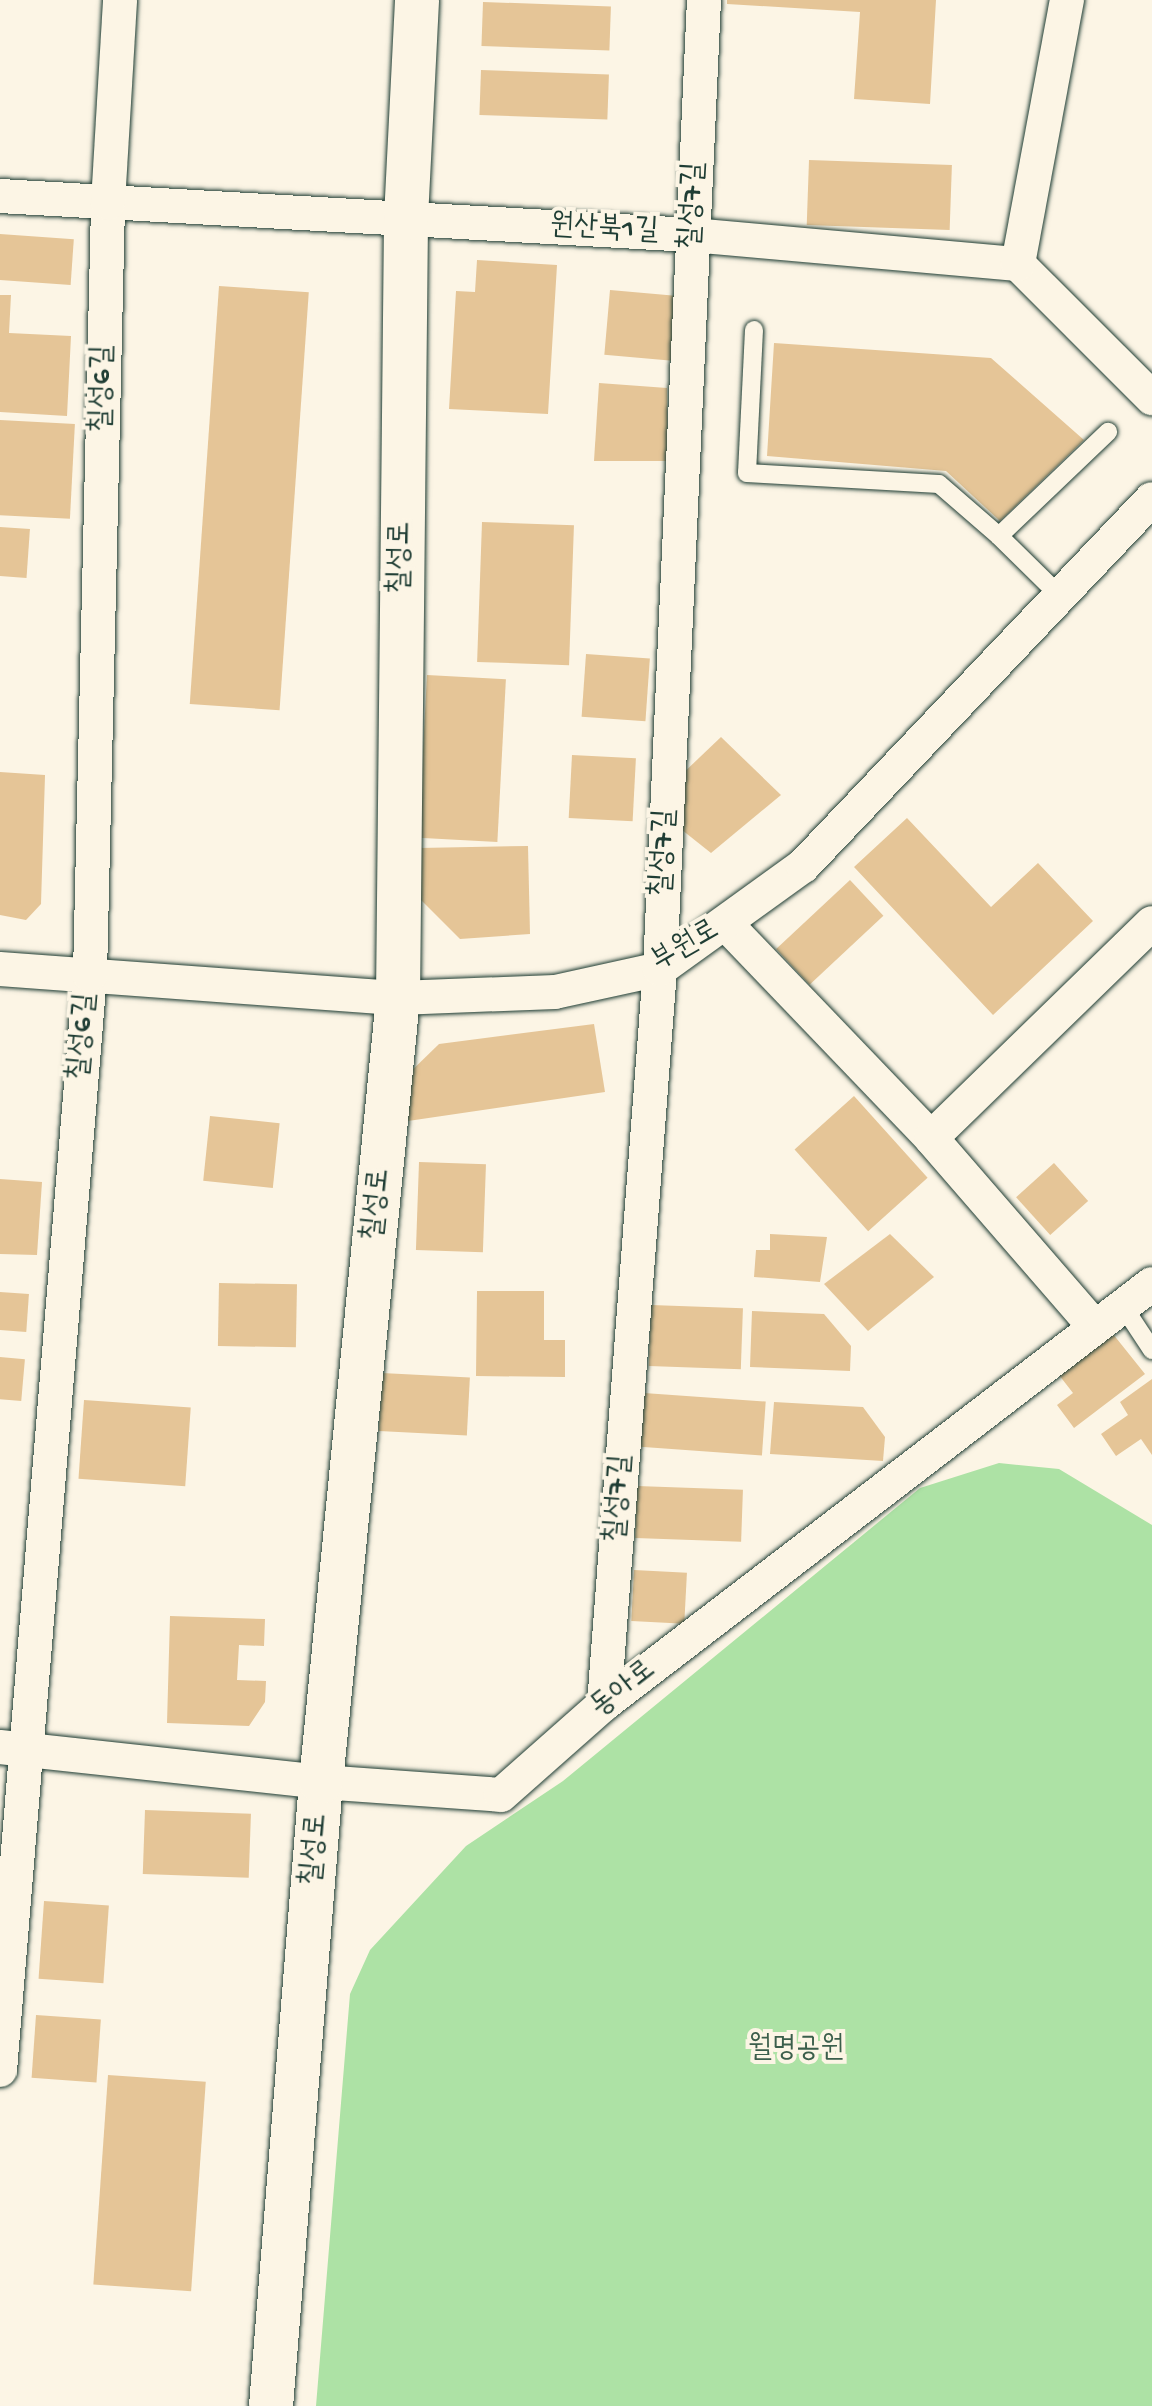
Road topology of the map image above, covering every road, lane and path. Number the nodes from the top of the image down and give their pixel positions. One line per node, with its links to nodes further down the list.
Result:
1 (120, 0): 6 (street, 칠성6길)
2 (417, 0): 7 (street, 칠성로)
3 (704, 0): 8 (street, 칠성7길)
4 (1067, 0): 9 (street)
5 (0, 196): 6 (street, 원산북1길)
6 (108, 203): 7 (street, 원산북1길); 20 (street, 칠성6길)
7 (406, 218): 8 (street, 원산북1길); 21 (street, 칠성로)
8 (692, 235): 9 (street, 원산북1길); 19 (street, 칠성7길)
9 (1018, 264): 11 (street)
10 (754, 330): 14 (lane)
11 (1152, 398)
12 (1108, 432): 14 (lane)
13 (1152, 499): 15 (street, 부원로)
14 (999, 536): 15 (lane)
15 (1061, 597): 17 (street, 부원로)
16 (1152, 923): 22 (street)
17 (726, 924): 19 (street, 부원로); 22 (street)
18 (0, 969): 20 (street, 부원로)
19 (660, 969): 21 (street, 부원로); 27 (street, 칠성7길)
20 (90, 975): 21 (street, 부원로); 28 (street, 칠성6길)
21 (398, 998): 29 (street, 칠성로)
22 (931, 1138): 25 (street)
23 (1152, 1284): 24 (street, 동아로)
24 (1123, 1306): 25 (street, 동아로); 26 (lane)
25 (1095, 1327): 27 (street, 동아로)
26 (1152, 1350)
27 (604, 1704): 29 (street, 동아로)
28 (12, 1748): 29 (street, 동아로); 30 (street, 칠성6길)
29 (321, 1782): 31 (street, 칠성로)
30 (0, 2070)
31 (271, 2406)

